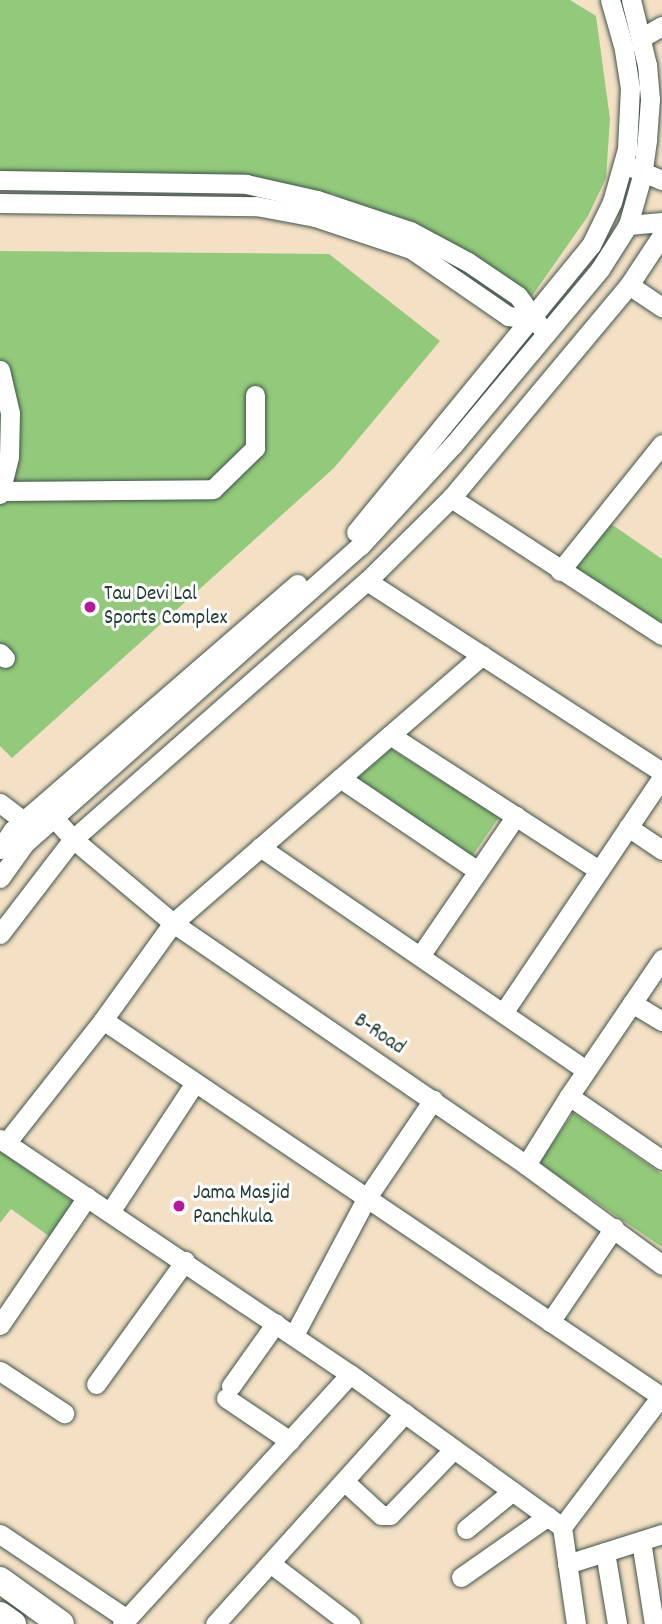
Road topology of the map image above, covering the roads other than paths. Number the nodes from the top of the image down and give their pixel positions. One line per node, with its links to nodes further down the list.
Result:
1 (610, 0): 5 (street)
2 (631, 0): 4 (street)
3 (662, 26): 4 (street)
4 (641, 38): 6 (street)
5 (622, 164): 6 (street); 15 (street)
6 (643, 172): 8 (street); 11 (street)
7 (0, 180): 15 (street)
8 (662, 180)
9 (0, 203): 15 (street)
10 (662, 222): 11 (street)
11 (628, 225): 15 (street)
12 (662, 235): 13 (street)
13 (629, 285): 14 (street); 20 (street)
14 (662, 307)
15 (540, 326): 29 (street)
16 (0, 370): 19 (street)
17 (256, 395): 19 (street)
18 (662, 444): 21 (street)
19 (1, 492)
20 (451, 498): 21 (street); 22 (street)
21 (561, 571): 23 (street)
22 (368, 581): 24 (street); 33 (street)
23 (662, 635)
24 (482, 655): 25 (street); 26 (street)
25 (390, 735): 27 (street); 30 (street)
26 (662, 774): 31 (street)
27 (340, 778): 34 (street); 37 (street)
28 (0, 803): 32 (street)
29 (48, 811): 32 (street); 33 (street, B-Road)
30 (516, 816): 36 (street); 37 (street)
31 (628, 827): 35 (street); 36 (street)
32 (16, 833): 38 (street)
33 (73, 839): 39 (street, B-Road); 40 (street)
34 (260, 847): 39 (street); 41 (street)
35 (662, 850)
36 (598, 870): 44 (street)
37 (478, 872): 41 (street)
38 (0, 877)
39 (173, 923): 45 (street); 50 (street, B-Road)
40 (0, 934)
41 (420, 957): 44 (street)
42 (662, 960): 43 (street)
43 (632, 1003): 46 (street); 47 (street)
44 (503, 1013): 47 (street)
45 (103, 1020): 48 (street); 51 (street)
46 (662, 1021)
47 (586, 1070): 49 (street)
48 (194, 1084): 55 (street); 56 (street)
49 (569, 1096): 52 (street); 53 (street)
50 (433, 1100): 53 (street, B-Road); 55 (street)
51 (3, 1141): 54 (street)
52 (662, 1160)
53 (526, 1165): 57 (street, B-Road)
54 (87, 1197): 56 (street); 62 (street)
55 (366, 1199): 60 (street); 63 (street)
56 (110, 1212): 58 (street)
57 (614, 1228): 59 (street, B-Road); 60 (street)
58 (185, 1261): 61 (street); 66 (street)
59 (662, 1265)
60 (550, 1322): 67 (street)
61 (276, 1323): 63 (street); 70 (street)
62 (0, 1325)
63 (294, 1335): 65 (street)
64 (0, 1371): 68 (street)
65 (350, 1374): 69 (street); 70 (street)
66 (96, 1384)
67 (661, 1397): 74 (street)
68 (64, 1413)
69 (405, 1413): 71 (street); 72 (street)
70 (290, 1441): 85 (street)
71 (454, 1449): 72 (street); 73 (street)
72 (344, 1481): 80 (street)
73 (513, 1491): 74 (street); 75 (street)
74 (555, 1522): 81 (street); 82 (street)
75 (466, 1529)
76 (0, 1534): 85 (street)
77 (662, 1534): 78 (street)
78 (641, 1541): 79 (street); 92 (street)
79 (605, 1552): 81 (street); 91 (street)
80 (270, 1563): 88 (street); 89 (street)
81 (567, 1564): 90 (street)
82 (461, 1577)
83 (0, 1580): 87 (highway)
84 (0, 1615): 86 (highway)
85 (124, 1622)
86 (13, 1624)
87 (61, 1624)
88 (215, 1624)
89 (349, 1624)
90 (576, 1624)
91 (617, 1624)
92 (654, 1624)

